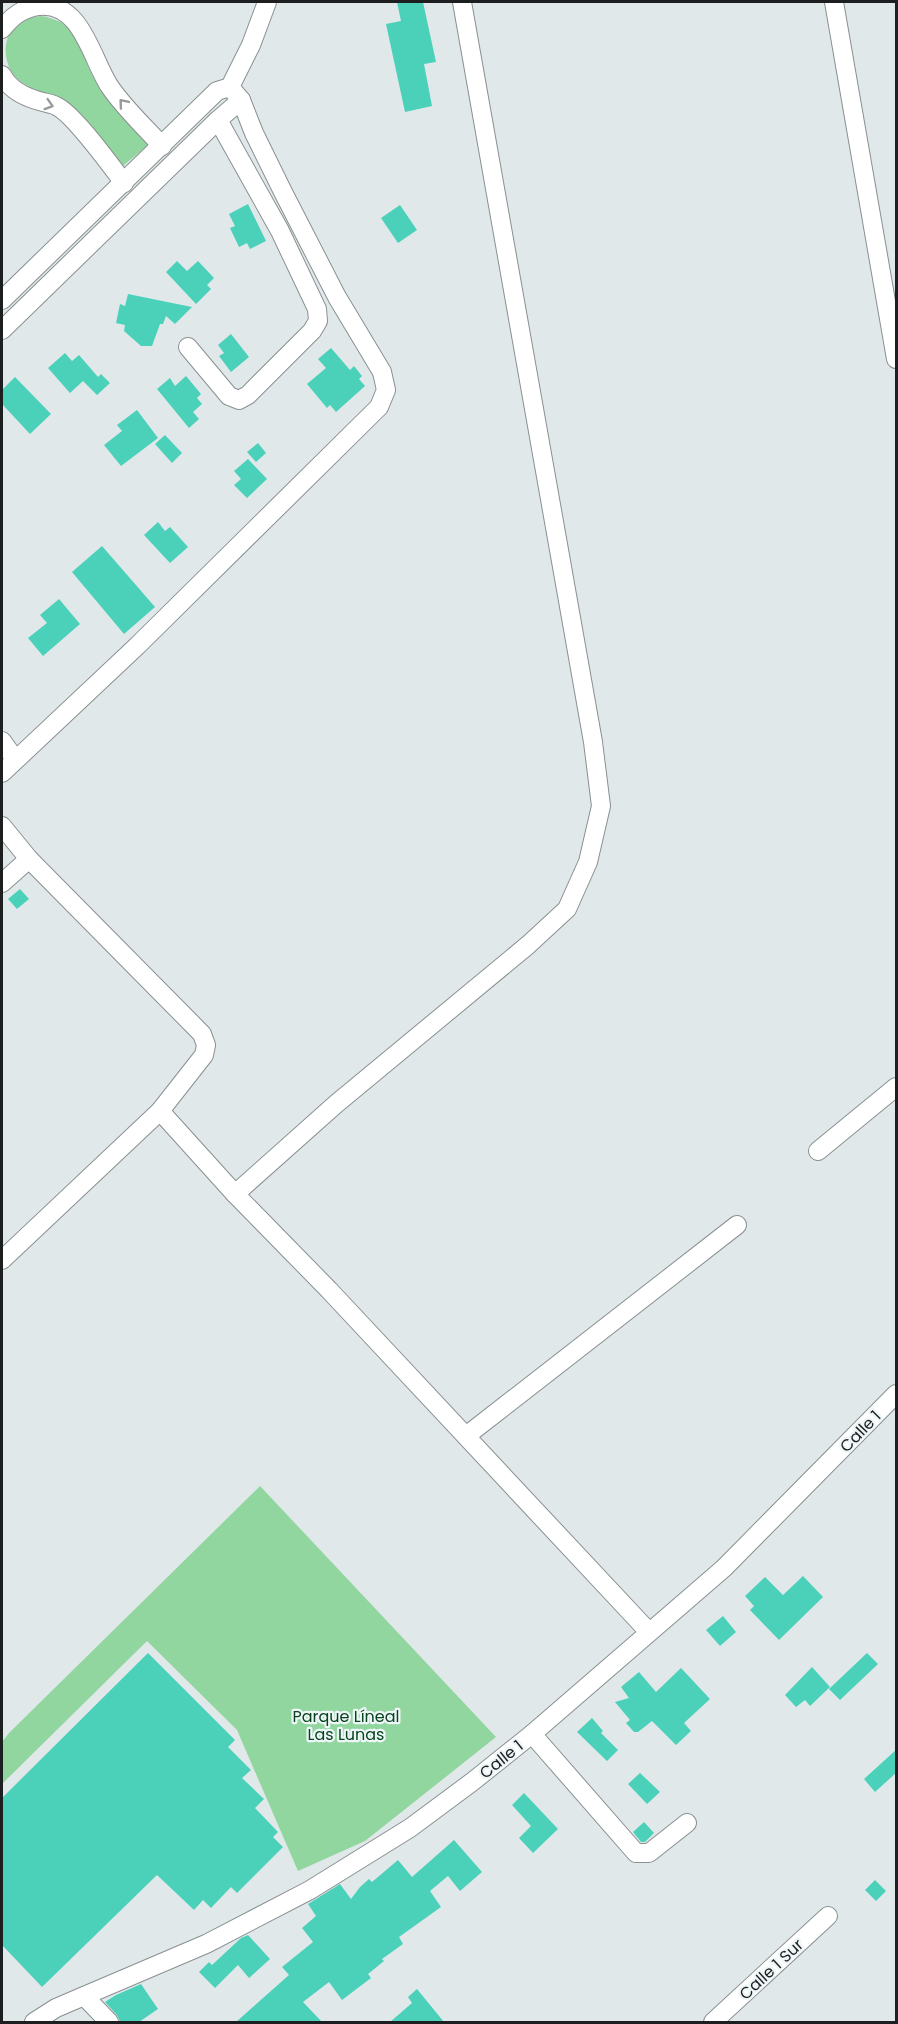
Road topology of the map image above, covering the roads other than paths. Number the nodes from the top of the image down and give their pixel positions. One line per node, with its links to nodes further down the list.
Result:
1 (267, 2): 7 (street)
2 (462, 2): 24 (street)
3 (834, 2): 14 (street)
4 (42, 4): 5 (street); 9 (street, one-way to 4)
5 (9, 15)
6 (2, 75): 10 (street, one-way to 10)
7 (235, 94): 8 (street); 9 (street); 16 (street)
8 (218, 120): 12 (street); 13 (street)
9 (162, 146): 10 (street)
10 (124, 183): 11 (street)
11 (2, 300)
12 (2, 330)
13 (188, 347)
14 (897, 359)
15 (2, 741): 16 (street)
16 (15, 759): 17 (street)
17 (2, 772)
18 (2, 826): 19 (street)
19 (29, 859): 20 (street); 22 (street)
20 (2, 883)
21 (897, 1087): 23 (street)
22 (160, 1111): 24 (street); 26 (street)
23 (818, 1151)
24 (235, 1194): 28 (street)
25 (737, 1225): 28 (street)
26 (2, 1260)
27 (897, 1394): 29 (street, Calle 1)
28 (466, 1436): 29 (street)
29 (649, 1632): 30 (street, Calle 1)
30 (532, 1734): 31 (street); 33 (street, Calle 1)
31 (687, 1823)
32 (828, 1916): 36 (street, Calle 1 Sur)
33 (84, 1996): 34 (street, Calle 1); 35 (street)
34 (34, 2022)
35 (109, 2022)
36 (713, 2022)

